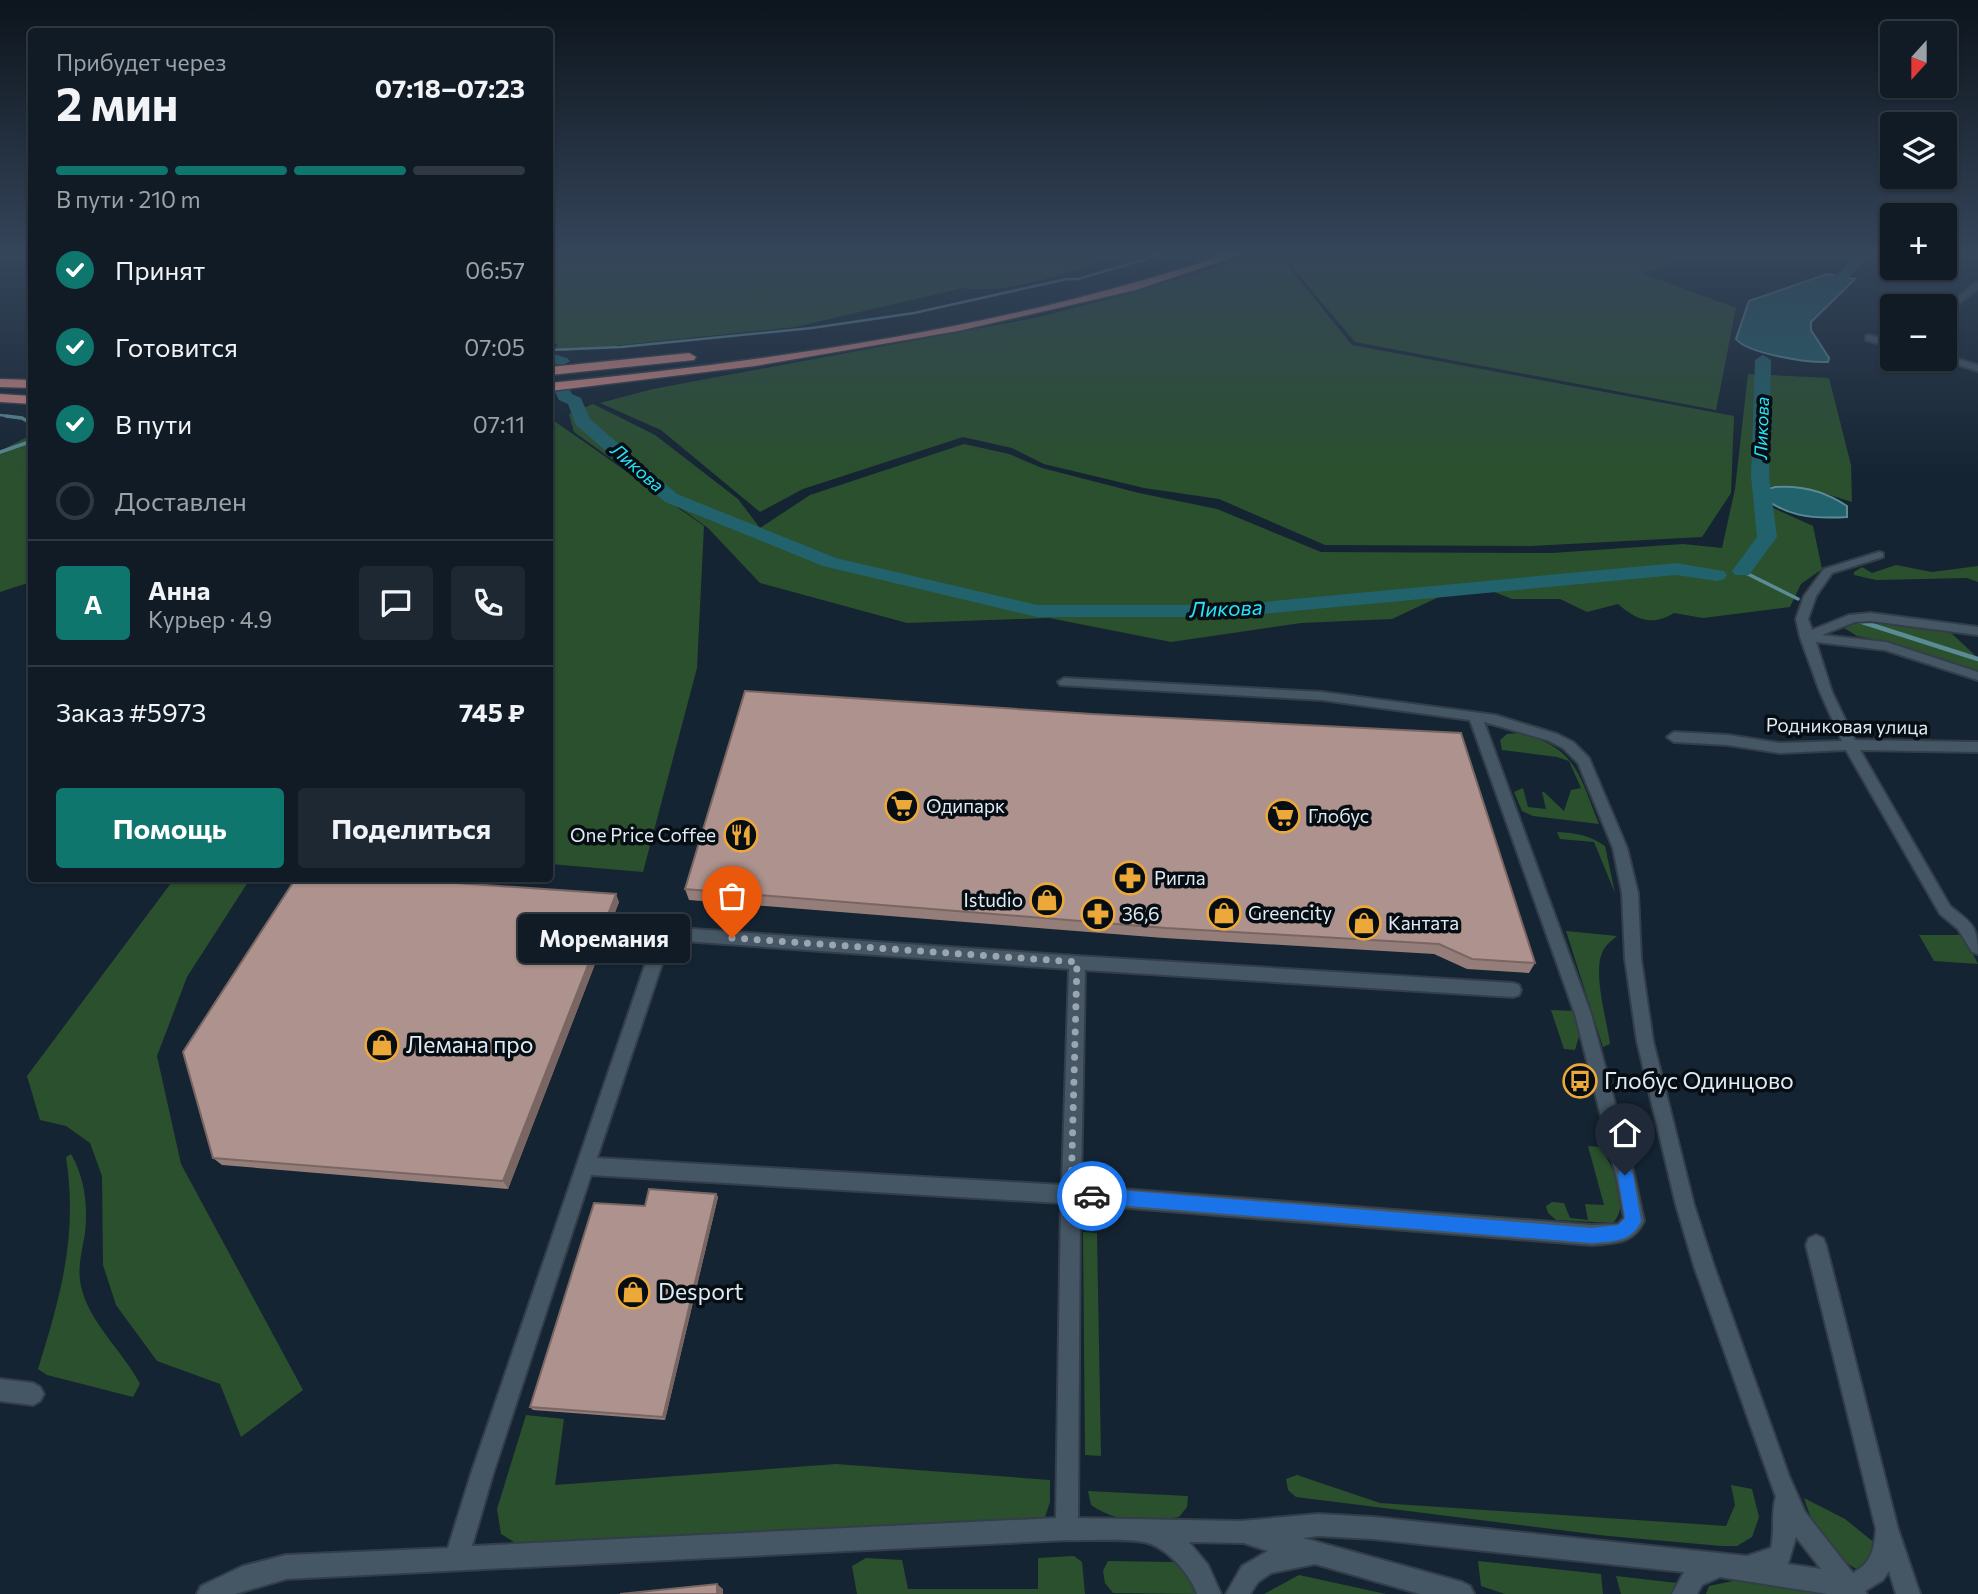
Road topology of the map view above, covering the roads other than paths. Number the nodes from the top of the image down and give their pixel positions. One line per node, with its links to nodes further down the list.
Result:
1 (881, 329): 7 (highway)
2 (943, 329): 10 (highway)
3 (1869, 338): 4 (street)
4 (1880, 341)
5 (1957, 362): 6 (street)
6 (1978, 368)
7 (553, 372)
8 (0, 383): 9 (highway)
9 (28, 384)
10 (553, 387)
11 (0, 398): 12 (highway)
12 (28, 400)
13 (1879, 555): 15 (street)
14 (1978, 631): 15 (street)
15 (1806, 636): 16 (street); 20 (street)
16 (1978, 676)
17 (1064, 682): 18 (street)
18 (1475, 716): 26 (street); 30 (street)
19 (1674, 737): 20 (street, Родниковая улица)
20 (1851, 745): 21 (street, Родниковая улица); 22 (street)
21 (1978, 747)
22 (1978, 947)
23 (1077, 962): 24 (street); 25 (street); 26 (street)
24 (1513, 990)
25 (585, 1166): 26 (street); 36 (street)
26 (1071, 1194): 31 (street)
27 (1816, 1245): 32 (street)
28 (0, 1390): 29 (street)
29 (33, 1394)
30 (1779, 1479): 38 (street); 39 (street)
31 (1067, 1529): 33 (street); 36 (street)
32 (1887, 1529): 39 (street); 45 (street)
33 (1149, 1531): 34 (street); 41 (street)
34 (1241, 1532): 35 (street); 37 (street)
35 (1322, 1554): 42 (street); 43 (street)
36 (457, 1556): 40 (street)
37 (1718, 1565): 38 (street); 44 (street)
38 (1748, 1568): 39 (street)
39 (1852, 1590)
40 (208, 1594)
41 (1209, 1594)
42 (1238, 1594)
43 (1462, 1594)
44 (1684, 1594)
45 (1908, 1594)

